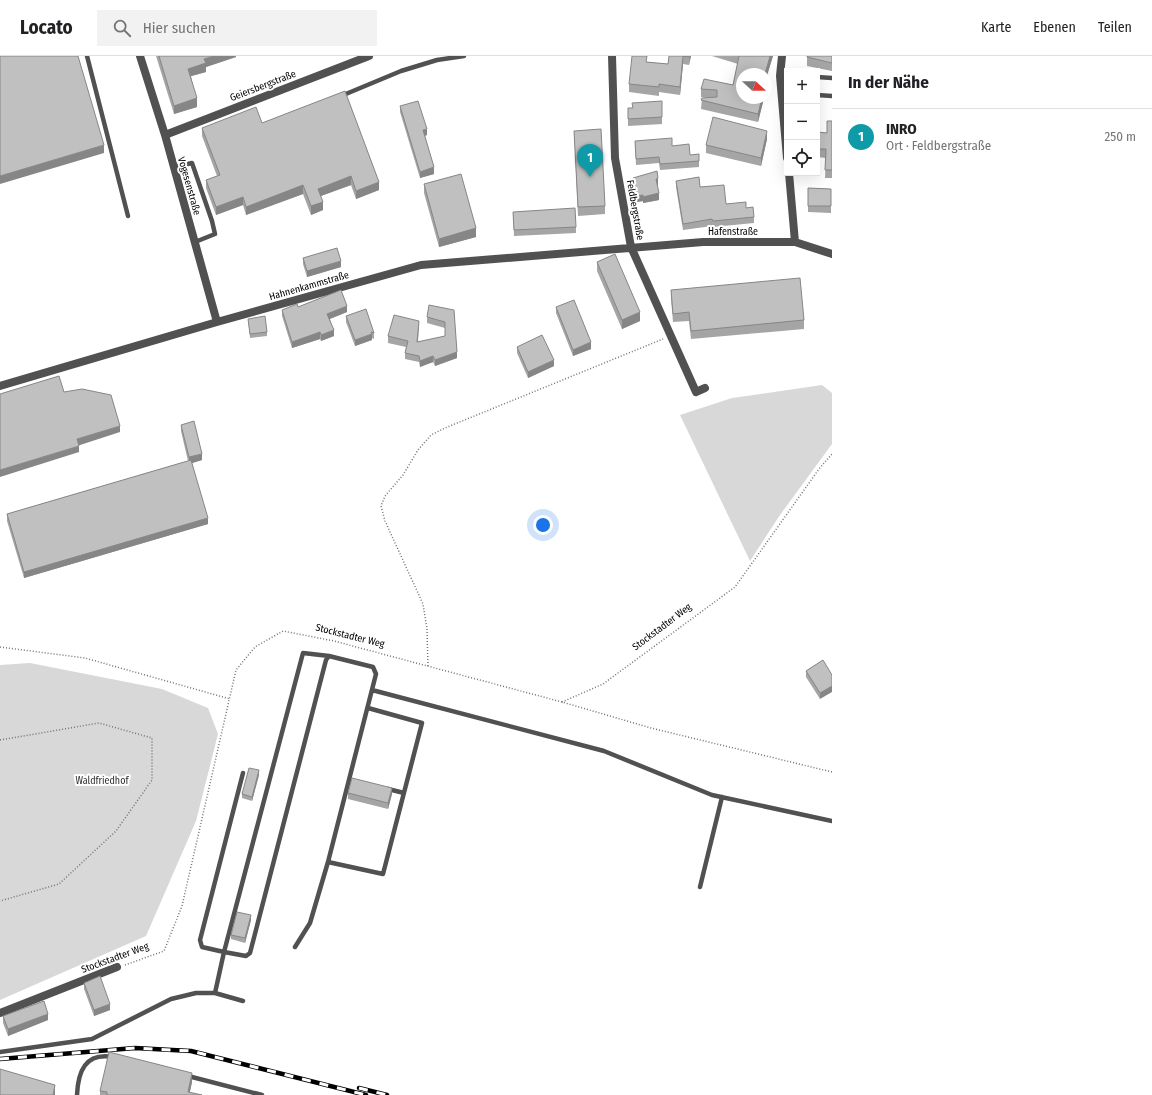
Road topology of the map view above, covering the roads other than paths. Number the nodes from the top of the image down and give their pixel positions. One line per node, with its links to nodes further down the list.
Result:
1 (87, 56): 18 (lane)
2 (140, 56): 14 (street, Vogesenstraße)
3 (368, 56): 14 (street, Geiersbergstraße)
4 (464, 56): 12 (lane)
5 (612, 56): 21 (street, Feldbergstraße)
6 (782, 56): 7 (street)
7 (784, 72)
8 (820, 77): 9 (lane)
9 (832, 78)
10 (820, 96): 11 (lane)
11 (832, 96)
12 (335, 98)
13 (784, 104): 15 (street)
14 (165, 135): 16 (street, Vogesenstraße)
15 (786, 140)
16 (174, 167): 19 (street, Vogesenstraße); 19 (lane)
17 (788, 176): 20 (street)
18 (128, 216)
19 (195, 242): 23 (street, Vogesenstraße)
20 (796, 242): 21 (street, Hafenstraße); 22 (street, Hafenstraße)
21 (631, 247): 23 (street, Hahnenkammstraße); 25 (street, Feldbergstraße)
22 (832, 254)
23 (217, 322): 24 (street, Hahnenkammstraße)
24 (0, 386)
25 (705, 388)
26 (329, 656): 27 (lane); 39 (lane); 39 (lane)
27 (372, 690): 28 (lane); 34 (lane)
28 (368, 708): 30 (lane); 33 (lane)
29 (243, 773): 39 (lane)
30 (350, 780): 31 (lane); 36 (lane)
31 (357, 781)
32 (380, 787): 33 (lane)
33 (404, 793): 36 (lane)
34 (722, 797): 35 (lane); 37 (lane)
35 (832, 821)
36 (328, 862): 38 (lane)
37 (700, 887)
38 (294, 947)
39 (224, 952): 41 (lane)
40 (117, 967): 43 (street, Stockstadter Weg)
41 (214, 993): 42 (lane); 44 (lane)
42 (243, 1001)
43 (0, 1013)
44 (0, 1052)
45 (121, 1059): 47 (lane)
46 (183, 1075): 48 (lane)
47 (77, 1095)
48 (262, 1095)

